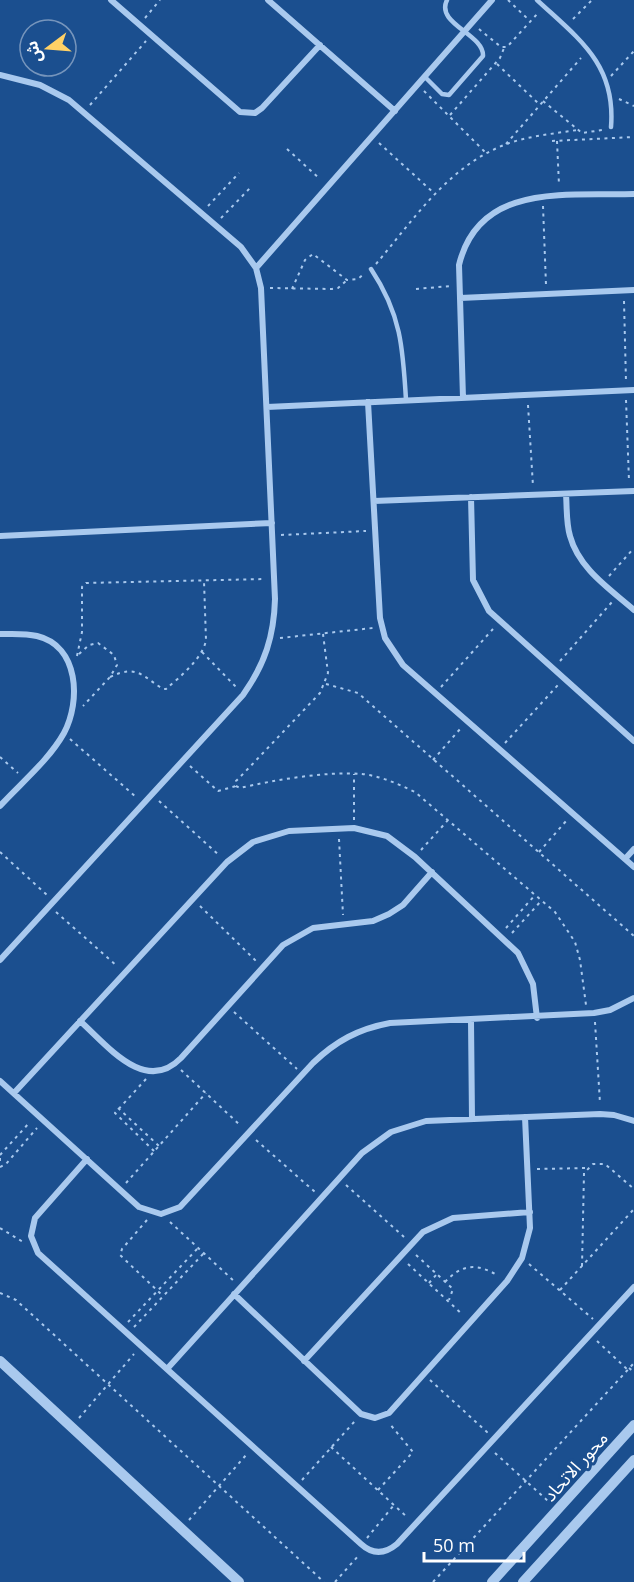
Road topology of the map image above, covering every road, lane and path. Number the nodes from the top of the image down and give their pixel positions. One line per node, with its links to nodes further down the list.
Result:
1 (111, 0): 12 (street)
2 (160, 0): 12 (path)
3 (268, 0): 16 (street)
4 (447, 0): 14 (lane)
5 (492, 0): 11 (street)
6 (508, 0): 10 (path)
7 (537, 0): 9 (lane)
8 (592, 0): 13 (path)
9 (543, 6): 10 (path); 13 (lane)
10 (531, 21): 17 (path)
11 (472, 23): 14 (street); 17 (path)
12 (140, 25): 15 (street)
13 (566, 27): 18 (lane)
14 (465, 32): 22 (street); 22 (lane)
15 (152, 35): 16 (street); 29 (path)
16 (320, 45): 30 (street)
17 (504, 48): 20 (path)
18 (589, 49): 23 (lane); 26 (path)
19 (634, 51): 23 (path)
20 (496, 63): 27 (path); 31 (path)
21 (0, 75): 29 (street)
22 (425, 77): 24 (street)
23 (607, 81): 25 (lane)
24 (418, 85): 30 (street); 31 (path)
25 (611, 96): 28 (path); 32 (lane)
26 (543, 101): 27 (path); 33 (path)
27 (540, 105): 38 (path)
28 (634, 106)
29 (84, 111): 48 (street)
30 (395, 111): 35 (street)
31 (449, 116): 40 (path)
32 (611, 127): 33 (path)
33 (577, 130): 38 (path)
34 (634, 136): 37 (path)
35 (372, 137): 43 (street); 44 (path)
36 (552, 141): 37 (path)
37 (557, 141): 46 (path)
38 (505, 145): 40 (path)
39 (286, 149): 43 (path)
40 (486, 153): 44 (path)
41 (239, 173): 48 (path)
42 (252, 186): 49 (path)
43 (328, 187): 50 (street)
44 (435, 194): 51 (path)
45 (634, 194): 46 (street)
46 (560, 197): 47 (street)
47 (543, 198): 53 (street); 58 (path)
48 (202, 212): 49 (street)
49 (216, 224): 50 (street)
50 (256, 268): 54 (street)
51 (371, 269): 52 (path); 63 (lane)
52 (347, 280): 55 (path); 55 (path)
53 (460, 286): 56 (path); 59 (street)
54 (261, 288): 55 (path); 65 (street)
55 (292, 289)
56 (416, 289)
57 (634, 290): 58 (street)
58 (547, 294): 59 (street)
59 (460, 298): 62 (street)
60 (634, 390): 61 (street)
61 (527, 394): 62 (street); 68 (path)
62 (463, 398): 63 (street)
63 (406, 400): 64 (street)
64 (368, 402): 65 (street); 70 (street)
65 (267, 407): 71 (street)
66 (634, 491): 67 (street)
67 (566, 494): 68 (street); 78 (street)
68 (533, 495): 69 (street)
69 (471, 497): 70 (street); 81 (street)
70 (374, 501): 72 (street)
71 (272, 523): 73 (street); 74 (street)
72 (375, 530): 74 (path); 82 (street)
73 (0, 536)
74 (273, 536): 76 (street)
75 (634, 548): 78 (path)
76 (274, 579): 77 (path); 85 (street)
77 (204, 581): 86 (path); 87 (path)
78 (603, 583): 79 (street)
79 (618, 596): 80 (street); 89 (path)
80 (634, 610)
81 (500, 622): 89 (street); 94 (path)
82 (382, 628): 84 (path); 94 (street)
83 (0, 634): 88 (street)
84 (323, 634): 85 (path); 92 (path)
85 (271, 639): 93 (street)
86 (202, 652): 90 (path); 93 (path)
87 (77, 656): 88 (path); 90 (path)
88 (69, 663): 95 (street)
89 (553, 669): 91 (street)
90 (110, 677): 95 (path)
91 (564, 678): 98 (street); 99 (path)
92 (326, 684): 102 (path); 105 (path)
93 (243, 694): 101 (street)
94 (435, 694): 96 (street)
95 (69, 721): 97 (street)
96 (467, 722): 99 (street); 102 (path)
97 (64, 733): 104 (street); 107 (path)
98 (634, 741)
99 (499, 750): 109 (street)
100 (0, 757): 104 (path)
101 (184, 760): 105 (path); 106 (street)
102 (432, 760): 115 (path)
103 (354, 774): 105 (path); 110 (path); 111 (path)
104 (25, 779): 108 (street)
105 (236, 786)
106 (152, 795): 107 (street); 118 (path)
107 (144, 804): 124 (street)
108 (0, 806)
109 (573, 814): 115 (path); 117 (street)
110 (449, 819): 116 (path); 123 (path)
111 (354, 828): 112 (street); 116 (street)
112 (339, 829): 118 (street); 125 (path)
113 (634, 849): 117 (street)
114 (0, 852): 124 (path)
115 (539, 853): 127 (path)
116 (415, 857): 120 (street)
117 (625, 859): 119 (street)
118 (227, 862): 122 (street)
119 (634, 867)
120 (432, 872): 125 (street); 126 (street)
121 (536, 895): 126 (path)
122 (192, 899): 130 (path); 131 (street)
123 (542, 900): 128 (path); 134 (path)
124 (52, 904): 129 (street); 131 (path)
125 (344, 923): 130 (street)
126 (500, 934): 128 (street)
127 (634, 936)
128 (506, 940): 135 (street)
129 (0, 960)
130 (263, 967): 133 (street)
131 (124, 973): 136 (street)
132 (634, 998): 134 (street)
133 (228, 1006): 138 (street); 139 (path)
134 (591, 1014): 135 (street); 145 (path)
135 (537, 1018): 137 (street)
136 (80, 1021): 138 (street); 141 (street)
137 (471, 1021): 139 (street); 147 (street)
138 (152, 1072): 143 (path)
139 (303, 1074): 163 (street)
140 (0, 1081): 141 (street)
141 (14, 1093): 144 (street)
142 (206, 1093): 150 (path)
143 (117, 1108): 150 (path); 151 (path)
144 (37, 1114): 148 (street); 152 (path)
145 (600, 1114): 146 (street); 149 (street)
146 (525, 1117): 147 (street); 156 (street)
147 (472, 1119): 157 (street)
148 (44, 1120): 153 (street); 154 (path)
149 (634, 1121)
150 (159, 1146): 151 (path)
151 (154, 1151): 158 (path)
152 (0, 1156): 154 (path)
153 (87, 1159): 158 (street); 165 (street)
154 (0, 1166)
155 (588, 1168): 156 (path); 159 (path); 171 (path)
156 (527, 1169): 161 (street)
157 (338, 1178): 166 (path); 178 (street)
158 (120, 1189): 162 (street)
159 (634, 1190)
160 (634, 1209): 171 (path)
161 (530, 1212): 166 (street); 170 (street)
162 (153, 1214): 163 (street); 181 (path)
163 (161, 1214): 167 (path)
164 (0, 1228): 165 (path)
165 (33, 1245): 190 (street)
166 (409, 1245): 169 (street); 172 (path)
167 (198, 1248): 168 (path); 173 (path)
168 (204, 1253): 177 (path); 178 (path)
169 (399, 1256): 176 (path); 195 (street)
170 (522, 1258): 174 (street); 180 (path)
171 (582, 1266): 180 (path)
172 (437, 1274): 175 (path); 176 (path)
173 (169, 1278): 177 (path); 181 (path)
174 (507, 1281): 175 (path); 188 (street)
175 (445, 1282): 185 (path)
176 (429, 1283): 185 (path)
177 (174, 1284): 184 (path)
178 (241, 1287): 183 (street)
179 (634, 1287): 189 (street)
180 (560, 1290): 189 (path)
181 (157, 1291): 184 (path); 186 (path)
182 (0, 1293): 201 (path)
183 (234, 1294): 195 (street); 197 (street)
184 (163, 1296): 187 (path)
185 (448, 1301): 188 (path)
186 (143, 1305): 187 (path); 190 (path)
187 (149, 1311): 191 (path)
188 (471, 1322): 200 (street)
189 (599, 1324): 192 (street)
190 (122, 1328): 191 (street)
191 (128, 1333): 193 (street)
192 (590, 1334): 198 (path); 206 (street)
193 (141, 1346): 197 (street); 201 (path)
194 (0, 1361): 205 (street)
195 (304, 1361): 202 (street)
196 (634, 1363): 198 (path)
197 (167, 1369): 209 (street)
198 (629, 1369): 199 (path); 211 (path)
199 (634, 1372)
200 (424, 1375): 203 (street); 206 (path)
201 (108, 1384): 205 (path); 212 (path)
202 (361, 1414): 203 (street); 208 (path)
203 (383, 1416): 214 (path)
204 (634, 1425): 216 (street, محور الاتحاد)
205 (71, 1427): 218 (street)
206 (494, 1438): 207 (street)
207 (487, 1446): 211 (path); 217 (street)
208 (331, 1447): 213 (path); 214 (path)
209 (254, 1448): 212 (path); 213 (street)
210 (634, 1460): 225 (street)
211 (526, 1481): 216 (path); 223 (path)
212 (219, 1486): 218 (path); 221 (path)
213 (297, 1486): 219 (street)
214 (378, 1490): 215 (path)
215 (394, 1505): 217 (path); 219 (path)
216 (558, 1510): 224 (street, محور الاتحاد)
217 (415, 1524): 219 (street)
218 (182, 1529): 220 (street)
219 (363, 1546): 222 (path)
220 (239, 1582)
221 (324, 1582)
222 (335, 1582)
223 (433, 1582)
224 (492, 1582)
225 (523, 1582)

